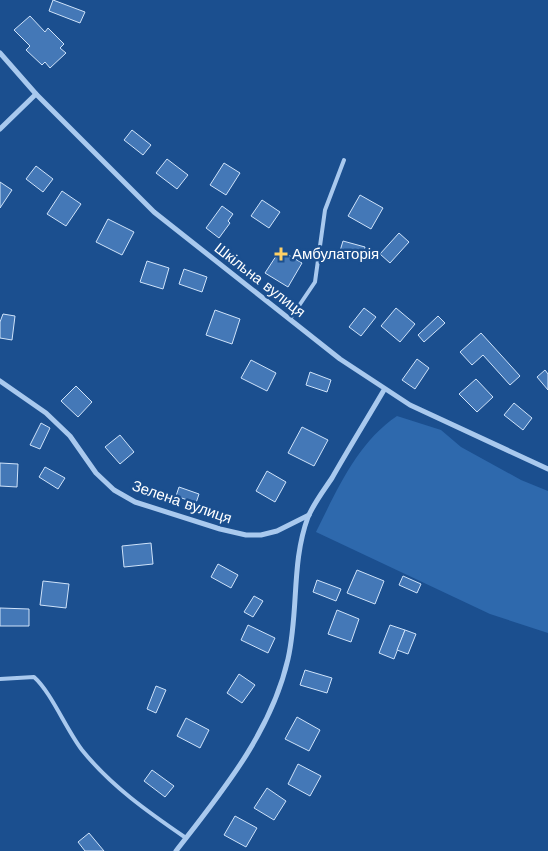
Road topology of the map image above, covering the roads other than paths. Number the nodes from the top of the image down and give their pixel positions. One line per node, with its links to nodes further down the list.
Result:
1 (0, 53): 2 (street, Шкільна вулиця)
2 (36, 94): 3 (street); 5 (street, Шкільна вулиця)
3 (0, 129)
4 (344, 160): 5 (lane)
5 (290, 319): 7 (street, Шкільна вулиця)
6 (0, 380): 9 (street, Зелена вулиця)
7 (384, 390): 8 (street, Шкільна вулиця); 9 (street)
8 (548, 468)
9 (309, 515): 11 (street)
10 (0, 679): 11 (lane)
11 (186, 838): 12 (street)
12 (176, 851)

